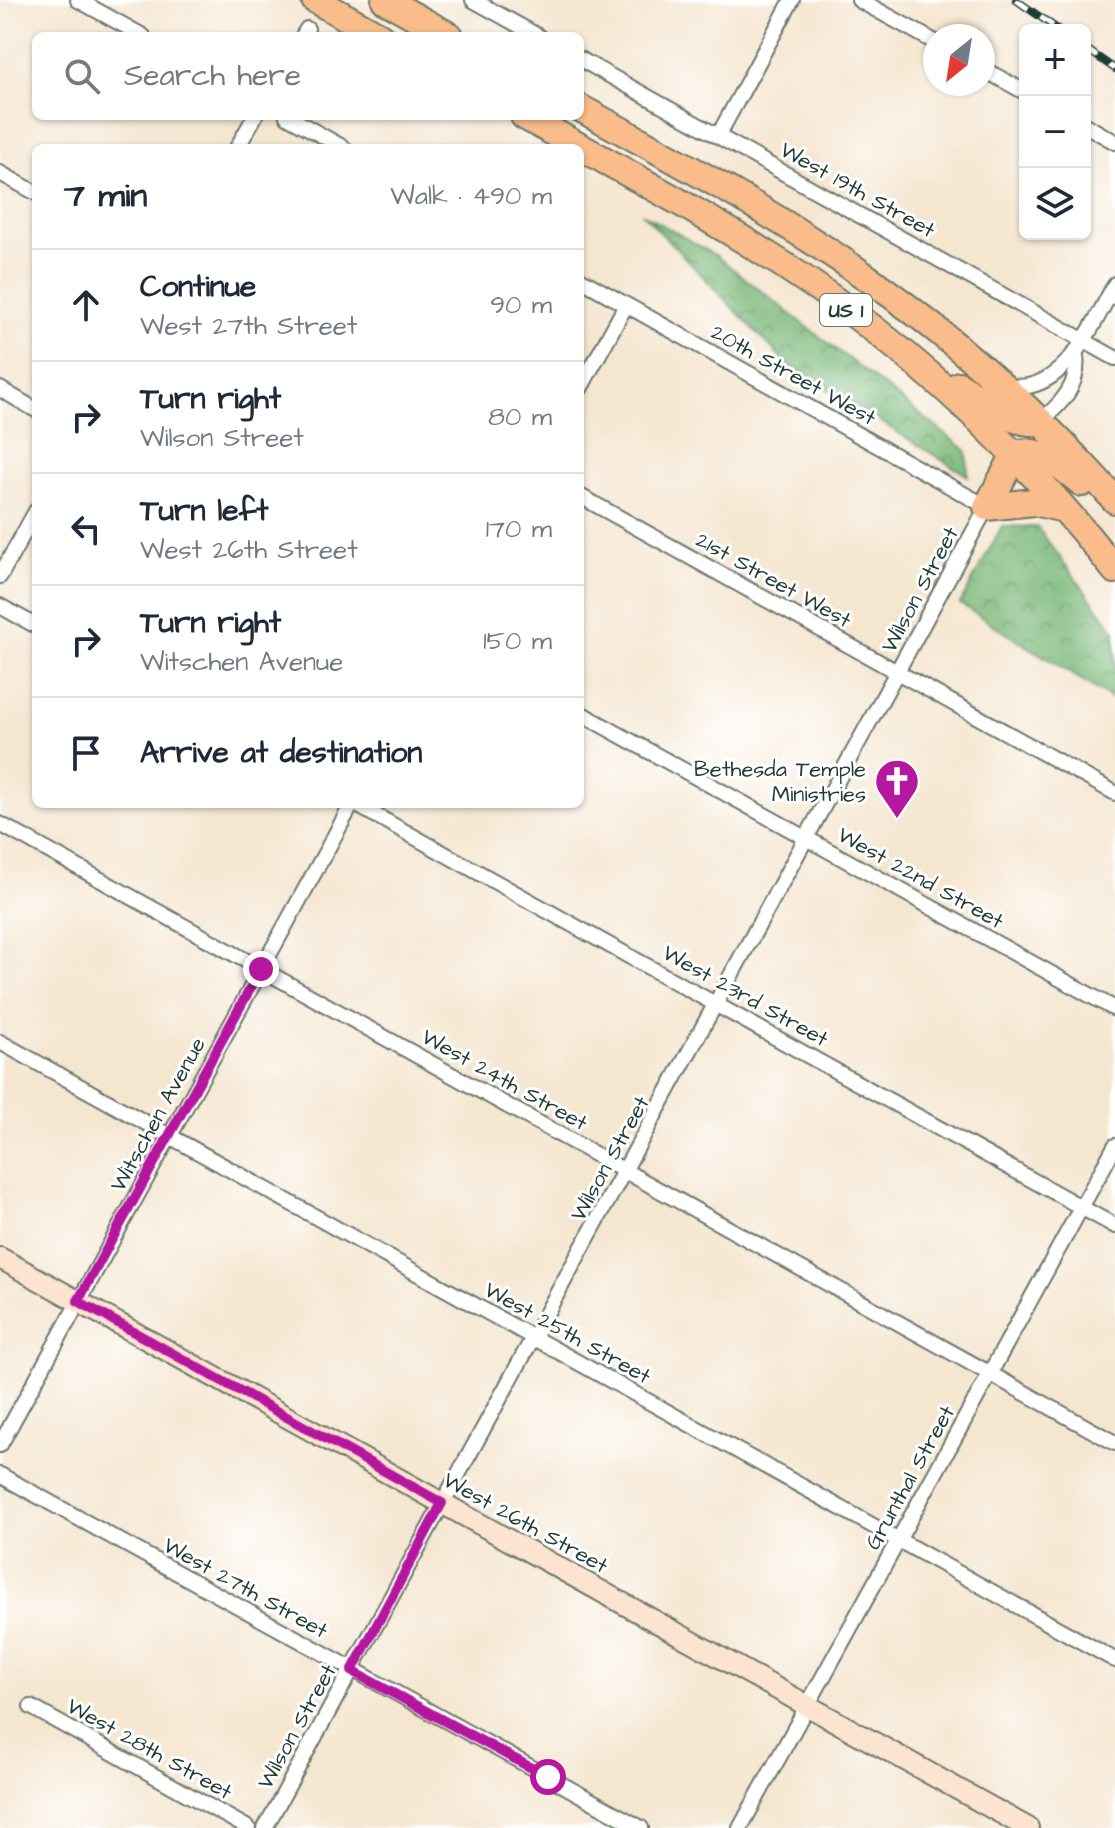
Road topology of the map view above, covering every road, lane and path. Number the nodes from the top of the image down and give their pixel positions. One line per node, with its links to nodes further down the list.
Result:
1 (78, 0): 7 (street)
2 (315, 0): 8 (highway)
3 (385, 0): 9 (highway)
4 (473, 0): 10 (street)
5 (792, 0): 20 (street)
6 (859, 0): 11 (street)
7 (136, 32)
8 (373, 32)
9 (443, 32)
10 (531, 32)
11 (923, 35)
12 (584, 61): 20 (street, West 19th Street)
13 (995, 76): 14 (street)
14 (1019, 89)
15 (584, 110): 36 (highway, US 1)
16 (253, 120): 22 (street)
17 (294, 120): 23 (street)
18 (531, 120): 24 (highway, US 1)
19 (1091, 128): 21 (street)
20 (718, 136): 32 (street, West 19th Street)
21 (1115, 142)
22 (239, 144)
23 (337, 144)
24 (575, 144)
25 (584, 149): 31 (highway, US 1)
26 (0, 173): 27 (street)
27 (32, 191)
28 (584, 281): 30 (street, 20th Street West)
29 (1115, 284): 32 (street)
30 (626, 305): 35 (street); 43 (street, 20th Street West)
31 (843, 308): 39 (highway); 40 (highway, US 1)
32 (1084, 341): 33 (street); 34 (street, West 19th Street)
33 (1076, 356): 36 (street); 39 (street)
34 (1115, 358)
35 (584, 382)
36 (1000, 384): 39 (highway, US 1)
37 (0, 389): 38 (street)
38 (32, 408)
39 (1040, 422): 42 (highway, US 1)
40 (1015, 454): 43 (highway); 44 (highway); 45 (highway, US 1)
41 (584, 498): 51 (street, 21st Street West)
42 (1115, 500)
43 (987, 507): 45 (highway); 51 (street, Wilson Street)
44 (1115, 508)
45 (1064, 509): 47 (highway, US 1)
46 (32, 518): 48 (street)
47 (1115, 570)
48 (0, 576)
49 (0, 606): 50 (street)
50 (32, 624)
51 (899, 673): 53 (street, 21st Street West); 57 (street, Wilson Street)
52 (584, 715): 57 (street, West 22nd Street)
53 (1115, 793)
54 (352, 808): 58 (street, Witschen Avenue)
55 (361, 808): 59 (street, West 23rd Street)
56 (0, 824): 58 (street, West 24th Street)
57 (807, 840): 59 (street, Wilson Street); 60 (street, West 22nd Street)
58 (261, 969): 62 (street, Witschen Avenue); 64 (street, West 24th Street)
59 (718, 1005): 64 (street, Wilson Street); 65 (street, West 23rd Street)
60 (1115, 1009)
61 (0, 1042): 62 (street, West 25th Street)
62 (170, 1136): 68 (street, Witschen Avenue); 69 (street, West 25th Street)
63 (1115, 1146): 65 (street, Grunthal Street)
64 (626, 1171): 69 (street, Wilson Street); 70 (street, West 24th Street)
65 (1081, 1207): 66 (street, West 23rd Street); 70 (street, Grunthal Street)
66 (1115, 1226)
67 (0, 1258): 68 (main road, West 26th Street)
68 (78, 1301): 72 (street, Witschen Avenue); 74 (main road, West 26th Street)
69 (535, 1338): 74 (street, Wilson Street); 75 (street, West 25th Street)
70 (991, 1374): 71 (street, West 24th Street); 75 (street, Grunthal Street)
71 (1115, 1443)
72 (0, 1445)
73 (0, 1475): 77 (street, West 27th Street)
74 (442, 1503): 77 (street, Wilson Street); 78 (main road, West 26th Street)
75 (899, 1540): 76 (street, West 25th Street); 78 (street, Grunthal Street)
76 (1115, 1660)
77 (352, 1671): 81 (street, Wilson Street); 82 (street, West 27th Street)
78 (807, 1706): 83 (street, Grunthal Street); 84 (main road, West 26th Street)
79 (31, 1707): 80 (street, West 28th Street)
80 (248, 1828)
81 (265, 1828)
82 (641, 1828)
83 (740, 1828)
84 (1028, 1828)

